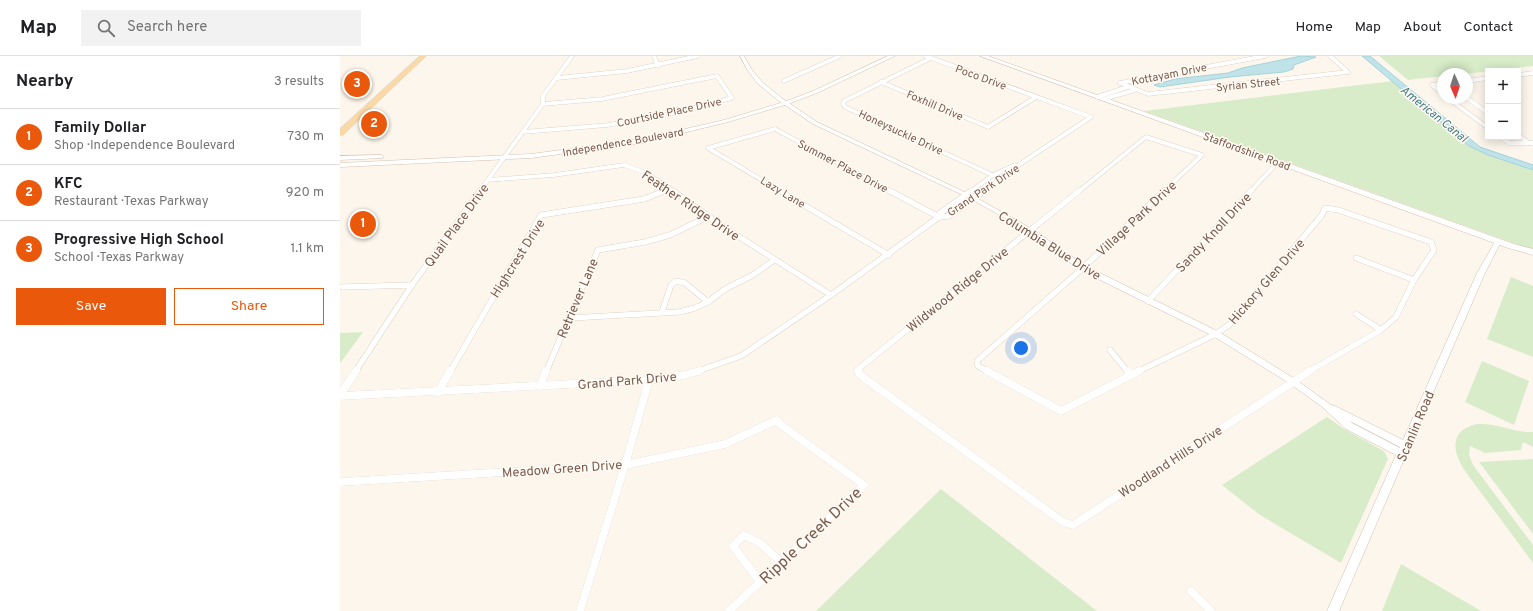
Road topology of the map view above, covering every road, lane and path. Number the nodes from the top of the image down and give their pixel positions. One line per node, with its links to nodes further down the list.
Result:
1 (416, 56): 28 (main road)
2 (423, 56): 28 (main road)
3 (572, 56): 19 (street, Quail Place Drive)
4 (654, 56): 15 (street)
5 (698, 56): 15 (street)
6 (742, 56): 32 (street, Columbia Blue Drive)
7 (840, 56): 22 (street)
8 (883, 56): 16 (main road, Independence Boulevard)
9 (892, 56): 16 (main road, Independence Boulevard)
10 (926, 56): 14 (street, Poco Drive)
11 (983, 56): 30 (main road, Staffordshire Road)
12 (1265, 56): 25 (street, Kottayam Drive)
13 (1330, 56): 27 (street, Syrian Street)
14 (931, 58): 23 (street); 29 (street, Poco Drive)
15 (658, 66): 19 (street)
16 (850, 73): 32 (main road, Independence Boulevard)
17 (1533, 73): 18 (street)
18 (1521, 75)
19 (557, 78): 34 (street, Quail Place Drive)
20 (1485, 78): 21 (street)
21 (1473, 80)
22 (784, 81)
23 (881, 82): 29 (street, Foxhill Drive); 52 (street, Honeysuckle Drive)
24 (1437, 84): 26 (street)
25 (1128, 87): 27 (street); 30 (street)
26 (1437, 89)
27 (1135, 90): 31 (street)
28 (382, 91): 37 (main road); 40 (main road)
29 (1036, 97): 49 (street, Grand Park Drive)
30 (1097, 97): 31 (main road, Staffordshire Road)
31 (1104, 100): 50 (main road, Staffordshire Road)
32 (783, 102): 45 (main road, Independence Boulevard); 56 (street, Columbia Blue Drive)
33 (1473, 102): 36 (street)
34 (543, 104): 39 (street, Quail Place Drive); 39 (street, Courtside Place Drive)
35 (1456, 104): 38 (street)
36 (1485, 111)
37 (340, 125)
38 (1485, 126)
39 (523, 132): 45 (street, Quail Place Drive)
40 (340, 133)
41 (744, 137): 59 (street, Summer Place Drive); 65 (street, Lazy Lane)
42 (1521, 137): 44 (street)
43 (1504, 140): 44 (street)
44 (1531, 143)
45 (506, 155): 48 (main road, Independence Boulevard); 54 (street, Quail Place Drive)
46 (1202, 155): 60 (street, Wildwood Ridge Drive); 69 (street, Village Park Drive)
47 (340, 158): 48 (main road, Independence Boulevard)
48 (398, 159): 51 (main road, Independence Boulevard)
49 (1026, 160): 52 (street, Grand Park Drive); 53 (street, Grand Park Drive)
50 (1278, 162): 62 (main road, Staffordshire Road); 74 (street, Sandy Knoll Drive)
51 (340, 165)
52 (993, 175): 53 (street, Honeysuckle Drive); 56 (street, Grand Park Drive)
53 (1000, 179): 57 (street, Grand Park Drive)
54 (488, 180): 55 (street, Feather Ridge Drive); 71 (street, Quail Place Drive)
55 (669, 189): 58 (street, Feather Ridge Drive); 87 (street, Highcrest Drive)
56 (965, 195): 57 (street, Columbia Blue Drive); 59 (street, Grand Park Drive)
57 (973, 198): 59 (street, Grand Park Drive); 60 (street, Columbia Blue Drive)
58 (707, 216): 68 (street, Feather Ridge Drive); 78 (street, Retriever Lane)
59 (940, 217): 65 (street, Grand Park Drive)
60 (1030, 230): 69 (street, Columbia Blue Drive); 86 (street, Wildwood Ridge Drive)
61 (1431, 242): 70 (street, Woodland Hills Drive); 80 (street, Hickory Glen Drive)
62 (1498, 242): 63 (main road, Staffordshire Road); 91 (street, Scanlin Road)
63 (1511, 246): 64 (main road, Staffordshire Road); 67 (main road, Staffordshire Road)
64 (1533, 252)
65 (890, 255): 73 (street, Grand Park Drive)
66 (1356, 258): 70 (street)
67 (1533, 258)
68 (774, 260): 73 (street, Feather Ridge Drive); 75 (street)
69 (1083, 268): 74 (street, Columbia Blue Drive); 89 (street, Village Park Drive)
70 (1414, 280): 79 (street, Woodland Hills Drive)
71 (412, 285): 72 (street); 88 (street, Quail Place Drive)
72 (342, 287)
73 (831, 295): 83 (street, Grand Park Drive)
74 (1148, 301): 80 (street, Columbia Blue Drive)
75 (708, 302): 76 (street); 76 (street)
76 (662, 312): 78 (street)
77 (1356, 314): 79 (street)
78 (570, 318): 85 (street, Retriever Lane)
79 (1381, 330): 84 (street, Woodland Hills Drive)
80 (1216, 334): 82 (street, Hickory Glen Drive); 84 (street, Columbia Blue Drive)
81 (1110, 350): 82 (street)
82 (1131, 374): 89 (street, Hickory Glen Drive)
83 (649, 380): 85 (street, Grand Park Drive); 92 (street)
84 (1292, 381): 86 (street, Woodland Hills Drive); 91 (street, Columbia Blue Drive)
85 (540, 386): 87 (street, Grand Park Drive)
86 (878, 388)
87 (438, 392): 88 (street, Grand Park Drive)
88 (340, 396)
89 (1034, 396)
90 (777, 420): 92 (street, Meadow Green Drive); 94 (street, Ripple Creek Drive)
91 (1405, 450): 100 (street, Scanlin Road)
92 (625, 465): 93 (street, Meadow Green Drive); 97 (street)
93 (340, 482)
94 (781, 562): 95 (street, Ripple Creek Drive); 95 (street)
95 (760, 582): 98 (street, Ripple Creek Drive)
96 (1191, 591): 99 (street)
97 (580, 611)
98 (729, 611)
99 (1211, 611)
100 (1333, 611)

